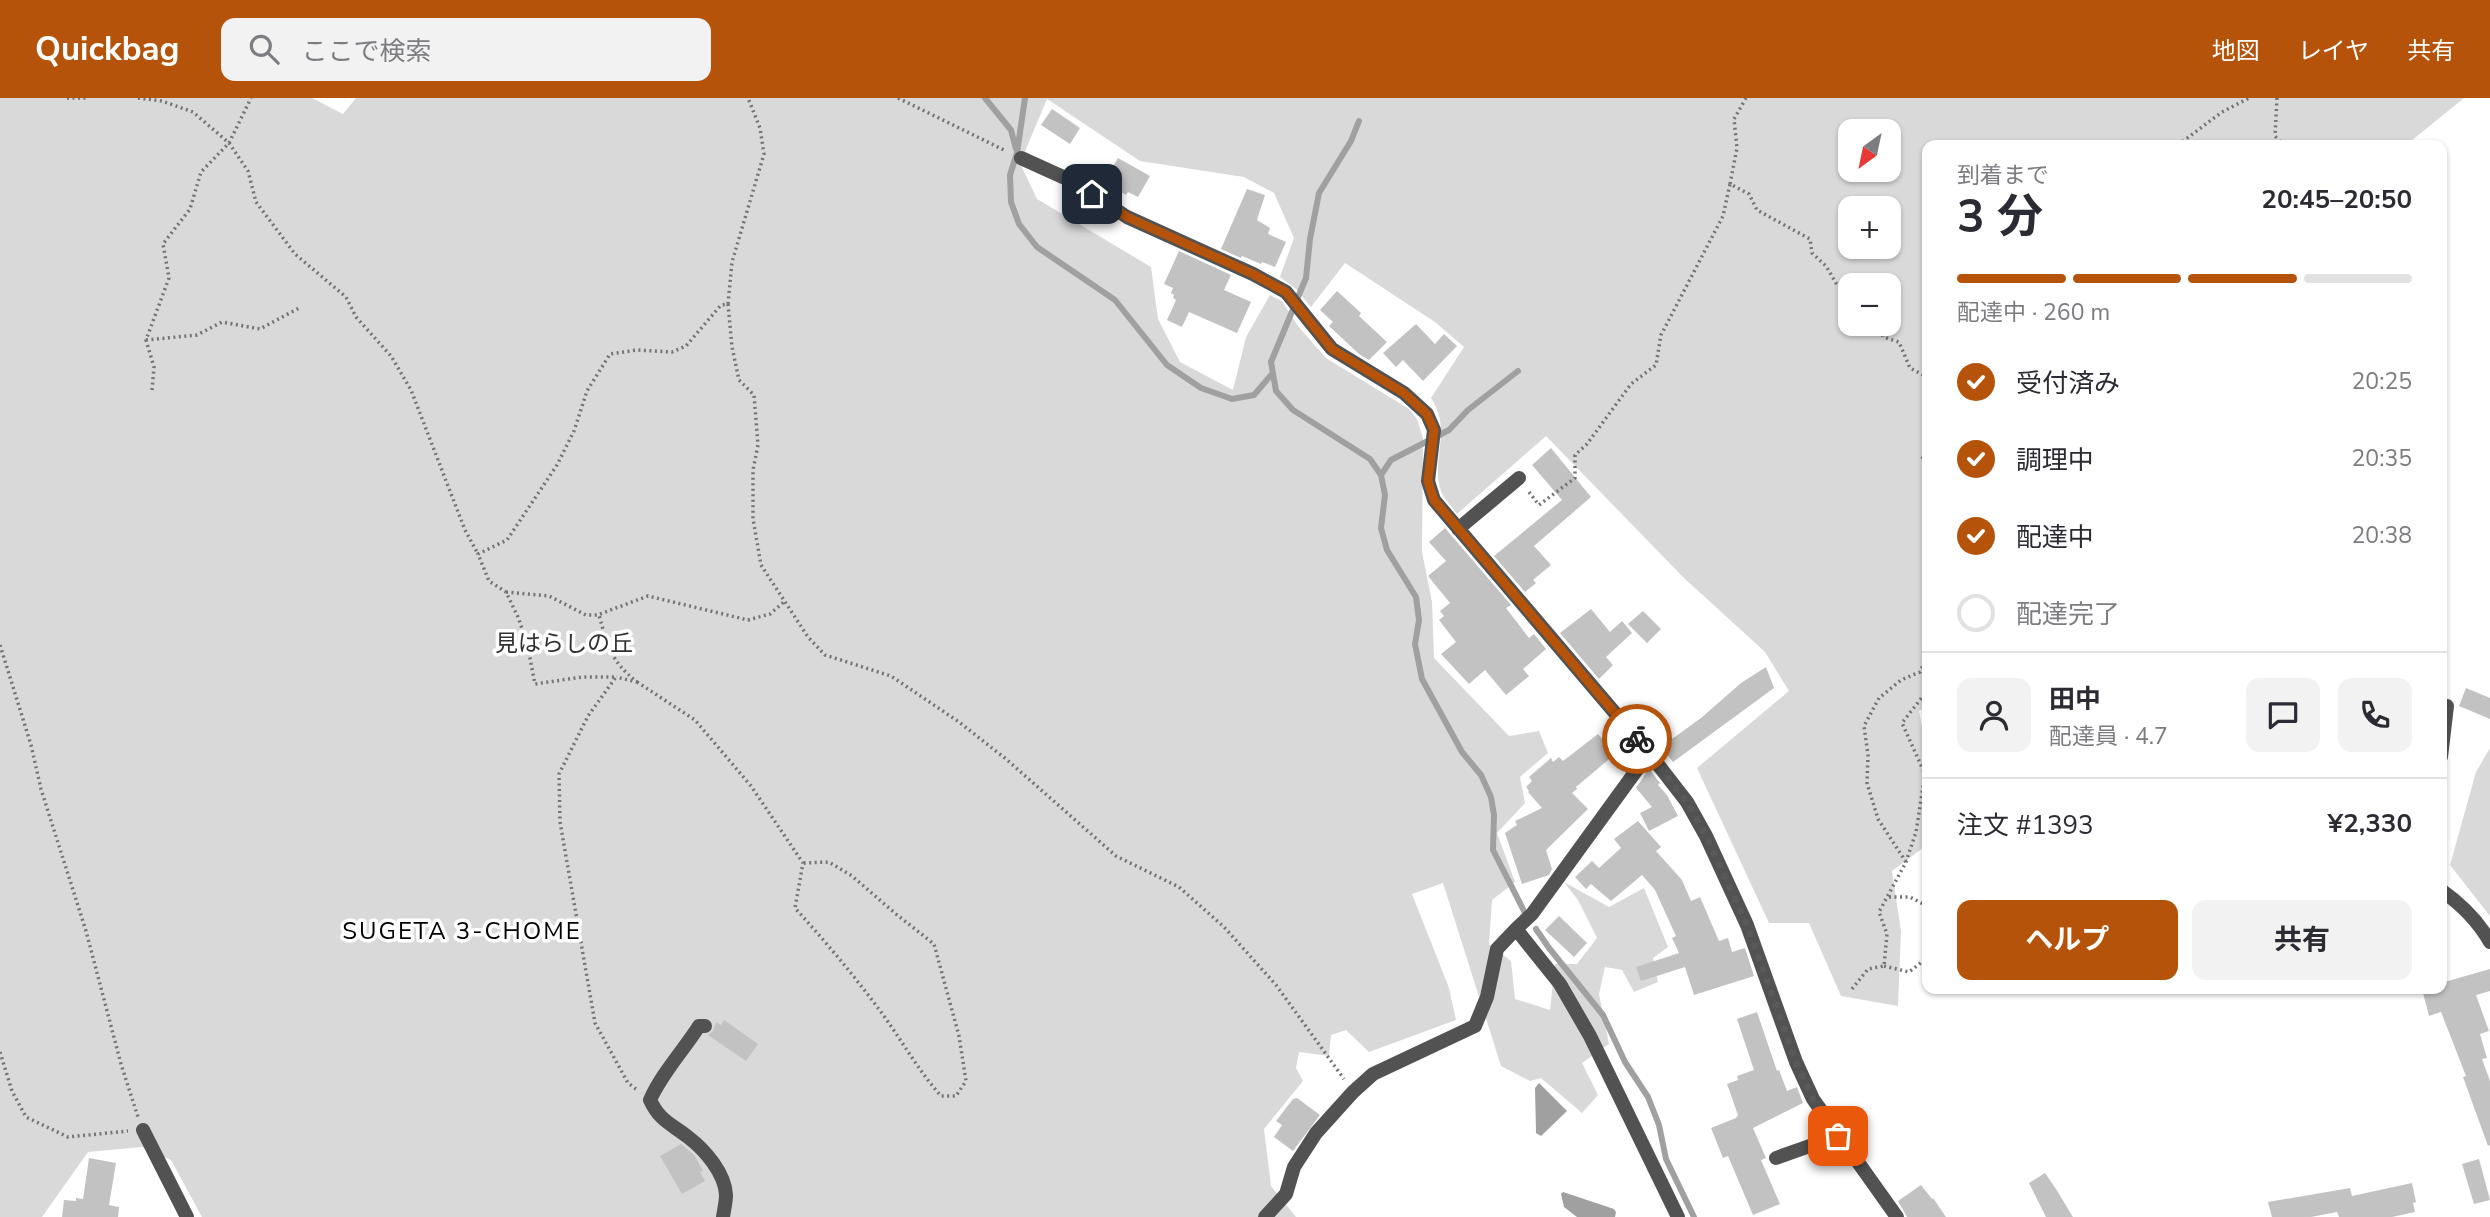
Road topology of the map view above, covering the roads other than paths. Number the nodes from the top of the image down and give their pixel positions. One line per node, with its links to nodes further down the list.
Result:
1 (1021, 158): 3 (street)
2 (1519, 478): 3 (street)
3 (1458, 529): 4 (street)
4 (1649, 753): 6 (street); 10 (street)
5 (2447, 894): 7 (street)
6 (1517, 929): 14 (street); 15 (street)
7 (2490, 942)
8 (705, 1026): 13 (street)
9 (143, 1130): 12 (street)
10 (1838, 1136): 11 (street); 16 (street)
11 (1776, 1158)
12 (187, 1217)
13 (723, 1217)
14 (1265, 1217)
15 (1678, 1217)
16 (1897, 1217)

